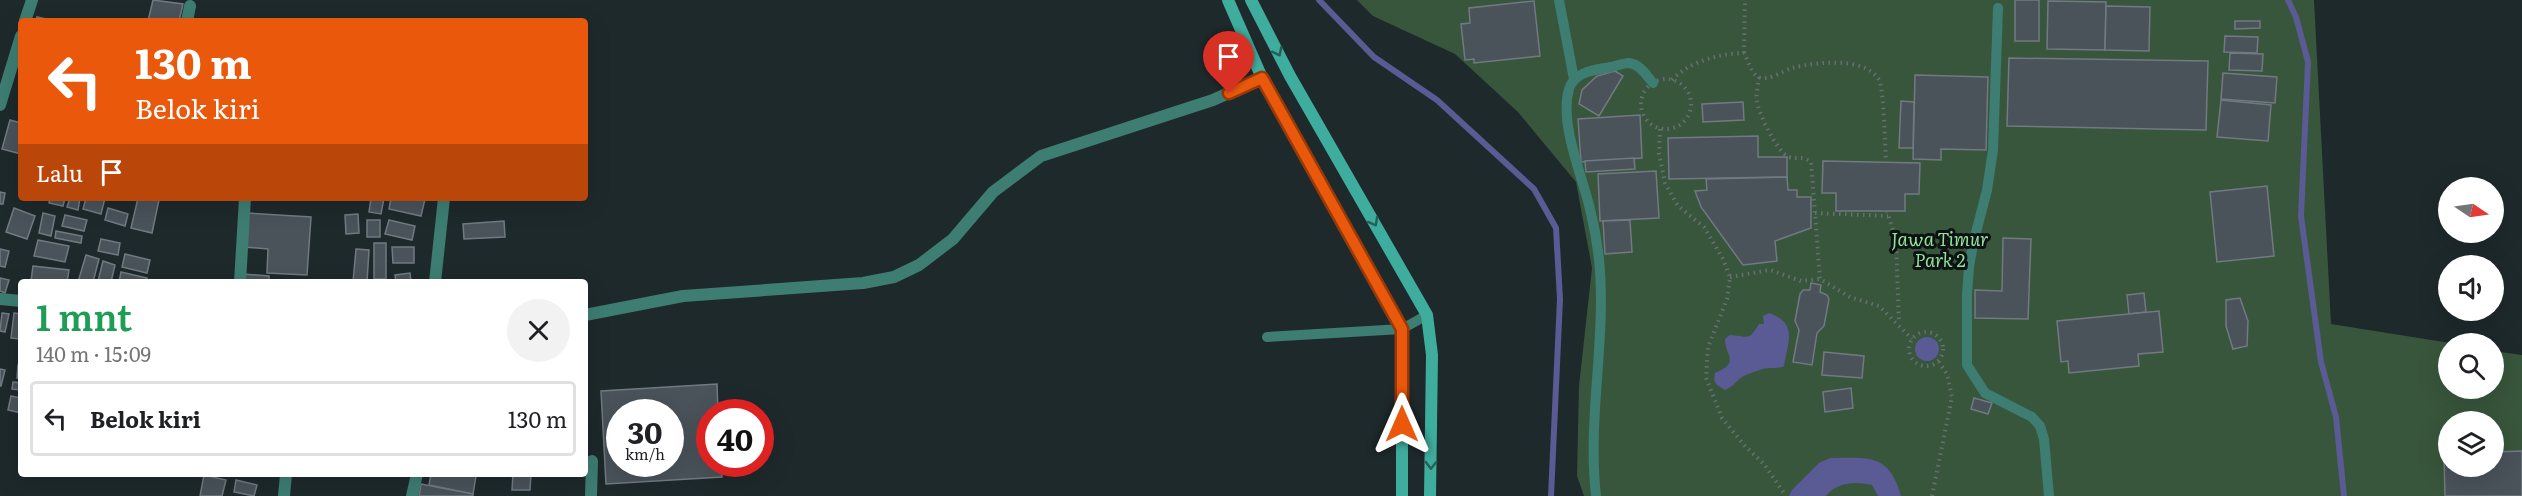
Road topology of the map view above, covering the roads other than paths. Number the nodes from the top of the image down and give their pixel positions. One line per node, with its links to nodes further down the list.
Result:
1 (32, 0): 7 (street)
2 (1228, 0): 10 (street)
3 (1251, 0): 21 (street, one-way to 21)
4 (1559, 0): 11 (lane)
5 (190, 6): 8 (street)
6 (1998, 8): 33 (lane)
7 (27, 18)
8 (188, 18)
9 (18, 46): 13 (street)
10 (1262, 78): 20 (street); 22 (street)
11 (1574, 79): 12 (lane); 32 (lane)
12 (1653, 82)
13 (0, 105)
14 (245, 201): 16 (street)
15 (444, 201): 17 (street)
16 (240, 279)
17 (435, 279)
18 (0, 299): 19 (street)
19 (18, 301)
20 (588, 314)
21 (1427, 315): 22 (lane); 31 (street, one-way to 31)
22 (1402, 329): 23 (lane); 30 (street)
23 (1267, 337)
24 (592, 461): 29 (street)
25 (286, 477): 27 (street)
26 (416, 477): 28 (street)
27 (284, 496)
28 (412, 496)
29 (591, 496)
30 (1402, 496)
31 (1430, 496)
32 (1596, 496)
33 (2049, 496)

